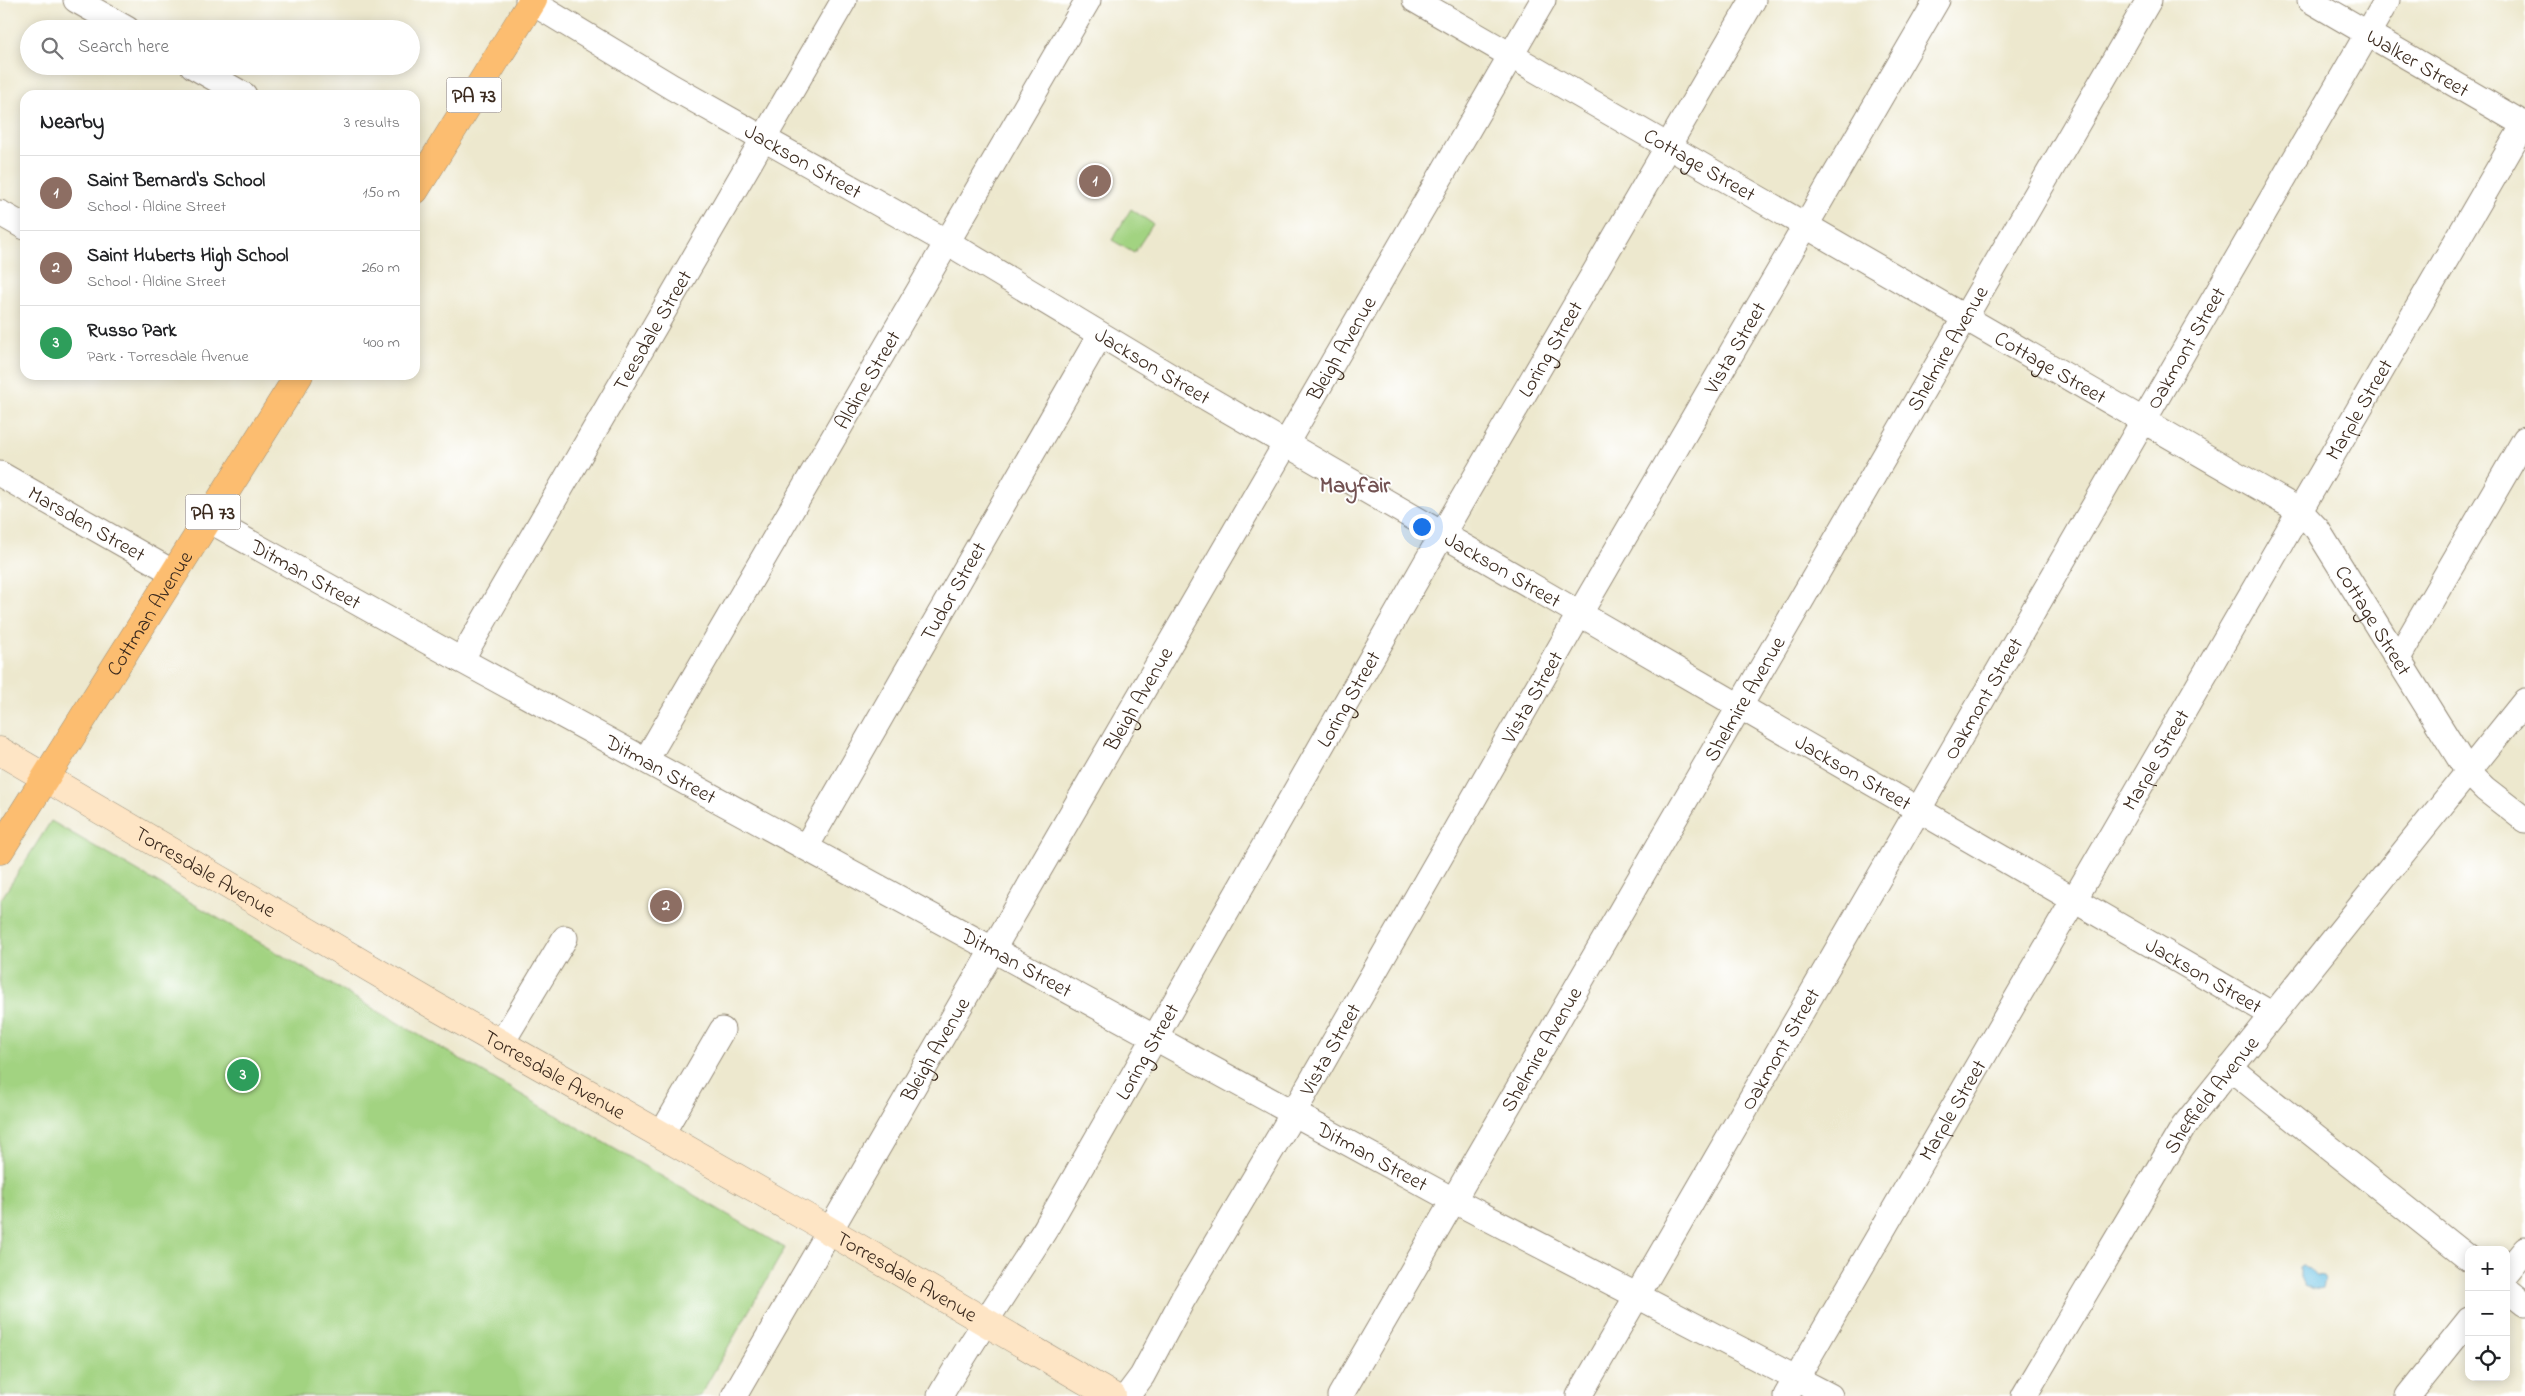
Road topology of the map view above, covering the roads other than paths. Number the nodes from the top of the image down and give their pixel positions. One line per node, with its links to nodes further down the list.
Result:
1 (76, 0): 12 (street)
2 (844, 0): 18 (street, Teesdale Street)
3 (1088, 0): 24 (street, Aldine Street)
4 (1415, 0): 14 (street, Cottage Street)
5 (1543, 0): 14 (street, Bleigh Avenue)
6 (1753, 0): 19 (street, Loring Street)
7 (1937, 0): 23 (street, Vista Street)
8 (2149, 0): 25 (street, Shelmire Avenue)
9 (2310, 0): 13 (street, Walker Street)
10 (2387, 0): 13 (street, Oakmont Street)
11 (531, 1): 18 (street, Jackson Street); 20 (main road, PA 73)
12 (111, 20)
13 (2368, 33): 17 (street, Walker Street); 28 (street, Oakmont Street)
14 (1511, 55): 19 (street, Cottage Street); 30 (street, Bleigh Avenue)
15 (209, 75): 16 (street)
16 (235, 90)
17 (2525, 124): 32 (street, Marple Street)
18 (763, 140): 24 (street, Jackson Street); 38 (street, Teesdale Street)
19 (1668, 146): 23 (street, Cottage Street); 34 (street, Loring Street)
20 (420, 182)
21 (0, 213): 22 (street)
22 (20, 224)
23 (1805, 226): 25 (street, Cottage Street); 36 (street, Vista Street)
24 (947, 242): 26 (street, Jackson Street); 42 (street, Aldine Street)
25 (1964, 318): 28 (street, Cottage Street); 40 (street, Shelmire Avenue)
26 (1100, 335): 30 (street, Jackson Street); 47 (street, Tudor Street)
27 (290, 380): 33 (main road, Cottman Avenue / PA 73)
28 (2143, 421): 32 (street, Cottage Street); 45 (street, Oakmont Street)
29 (2525, 439): 37 (street)
30 (1286, 444): 34 (street, Jackson Street); 51 (street, Bleigh Avenue)
31 (0, 474): 35 (street, Marsden Street)
32 (2300, 511): 37 (street, Cottage Street); 49 (street, Marple Street)
33 (208, 520): 35 (main road, Cottman Avenue / PA 73); 38 (street, Ditman Street)
34 (1443, 533): 36 (street, Jackson Street); 54 (street, Loring Street)
35 (174, 574): 44 (main road, Cottman Avenue / PA 73)
36 (1580, 613): 40 (street, Jackson Street); 57 (street, Vista Street)
37 (2398, 658): 43 (street, Cottage Street)
38 (461, 660): 42 (street, Ditman Street)
39 (2525, 701): 43 (street, Sheffield Avenue)
40 (1740, 706): 45 (street, Jackson Street); 59 (street, Shelmire Avenue)
41 (0, 751): 44 (street, Torresdale Avenue)
42 (646, 760): 47 (street, Ditman Street)
43 (2468, 772): 46 (street, Cottage Street); 52 (street, Sheffield Avenue)
44 (46, 779): 48 (main road, Cottman Avenue / PA 73); 55 (street, Torresdale Avenue)
45 (1918, 809): 49 (street, Jackson Street); 65 (street, Oakmont Street)
46 (2525, 820)
47 (806, 847): 51 (street, Ditman Street)
48 (0, 850)
49 (2074, 901): 52 (street, Jackson Street); 69 (street, Marple Street)
50 (565, 938): 55 (street)
51 (993, 950): 54 (street, Ditman Street); 60 (street, Bleigh Avenue)
52 (2273, 1015): 56 (street, Sheffield Avenue)
53 (722, 1030): 58 (street)
54 (1154, 1038): 57 (street, Ditman Street); 67 (street, Loring Street)
55 (501, 1044): 58 (street, Torresdale Avenue)
56 (2230, 1068): 62 (street); 77 (street, Sheffield Avenue)
57 (1294, 1112): 59 (street, Ditman Street); 73 (street, Vista Street)
58 (661, 1135): 60 (street, Torresdale Avenue)
59 (1453, 1200): 65 (street, Ditman Street); 74 (street, Shelmire Avenue)
60 (830, 1231): 67 (street, Torresdale Avenue); 70 (street, Bleigh Avenue)
61 (2525, 1250): 63 (street)
62 (2465, 1256)
63 (2510, 1268)
64 (2509, 1291): 66 (street)
65 (1638, 1296): 69 (street, Ditman Street); 75 (street, Oakmont Street)
66 (2525, 1304)
67 (985, 1321): 71 (street, Loring Street); 72 (street, Torresdale Avenue)
68 (2465, 1325): 78 (street)
69 (1791, 1387): 76 (street, Ditman Street)
70 (734, 1396)
71 (940, 1396)
72 (1112, 1396)
73 (1128, 1396)
74 (1340, 1396)
75 (1579, 1396)
76 (1830, 1396)
77 (2024, 1396)
78 (2408, 1396)

